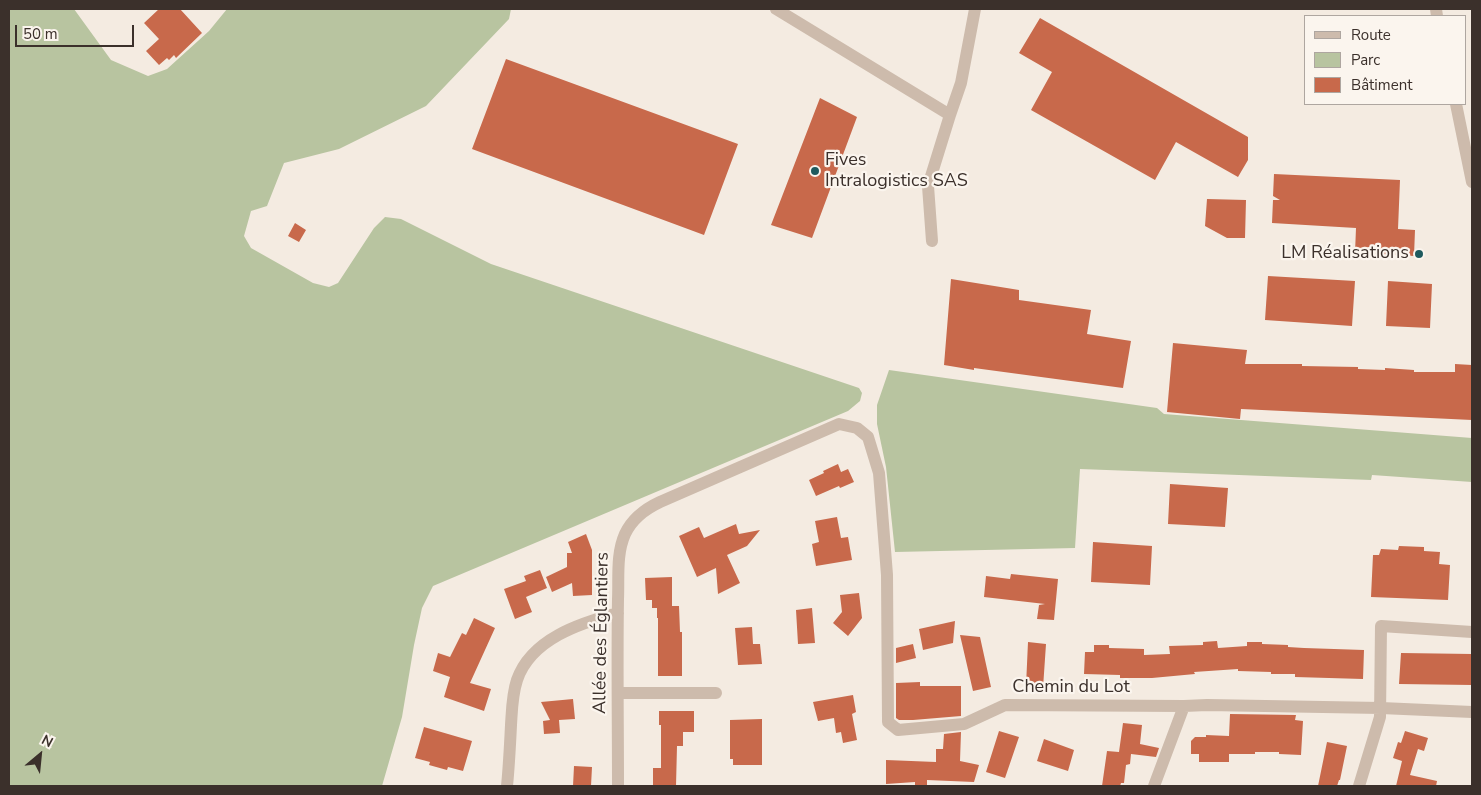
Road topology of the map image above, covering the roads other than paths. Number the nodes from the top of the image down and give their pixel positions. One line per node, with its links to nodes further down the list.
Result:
1 (776, 9): 4 (street)
2 (976, 9): 4 (street)
3 (1456, 105): 5 (street)
4 (950, 115): 6 (street)
5 (1472, 182)
6 (932, 241)
7 (857, 428): 8 (street, Allée des Églantiers); 12 (street, Chemin du Lot)
8 (618, 614): 11 (street, Allée des Églantiers); 15 (street)
9 (1472, 632): 13 (street)
10 (716, 693): 11 (street)
11 (618, 694): 16 (street, Allée des Églantiers)
12 (1184, 706): 13 (street, Chemin du Lot); 17 (street)
13 (1381, 708): 14 (street, Chemin du Lot); 18 (street)
14 (1472, 712)
15 (507, 786)
16 (618, 786)
17 (1154, 786)
18 (1359, 786)

